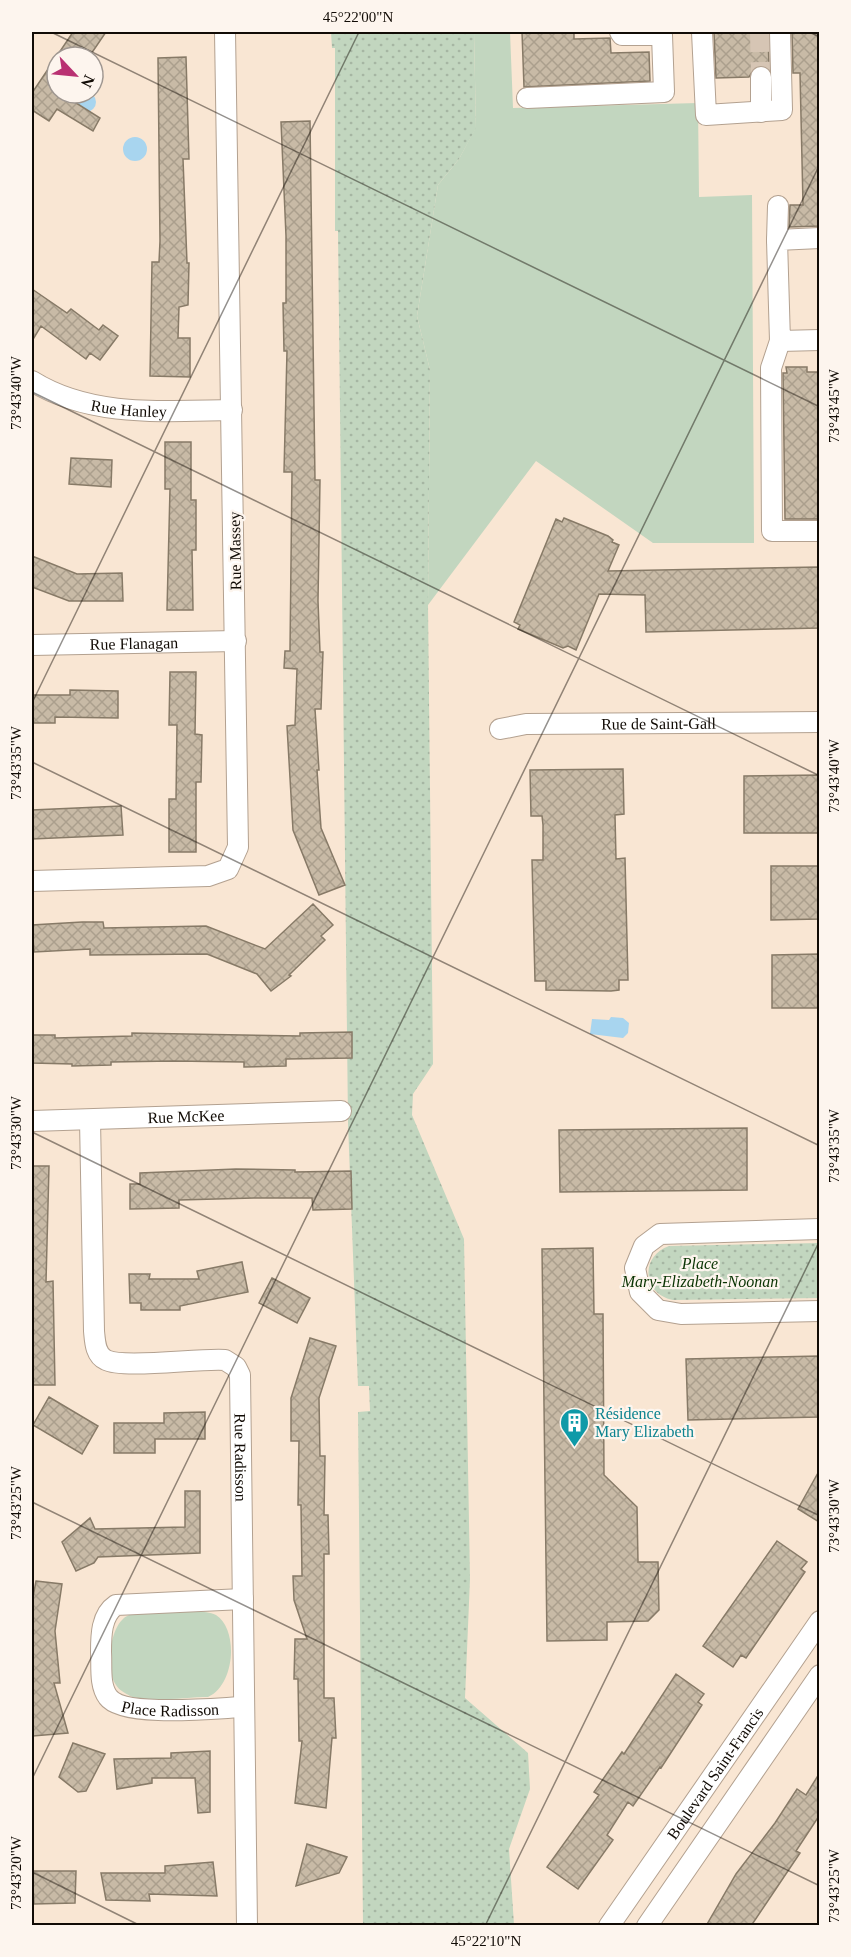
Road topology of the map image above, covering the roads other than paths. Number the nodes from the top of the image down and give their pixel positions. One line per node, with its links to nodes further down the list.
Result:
1 (225, 32): 14 (street, Rue Massey)
2 (620, 32): 6 (street)
3 (702, 32): 7 (street)
4 (780, 32): 7 (street)
5 (761, 77): 7 (street)
6 (527, 98)
7 (761, 112)
8 (778, 207): 10 (street)
9 (819, 238): 10 (street)
10 (777, 240): 12 (street)
11 (819, 340): 12 (street)
12 (780, 341): 15 (street)
13 (32, 381): 14 (street, Rue Hanley)
14 (232, 410): 16 (street, Rue Massey)
15 (819, 531)
16 (236, 642): 17 (street, Rue Flanagan); 20 (street, Rue Massey)
17 (32, 645)
18 (819, 722): 19 (street, Rue de Saint-Gall)
19 (500, 729)
20 (32, 881)
21 (341, 1111): 23 (street, Rue McKee)
22 (32, 1120): 23 (street, Rue McKee)
23 (90, 1120): 26 (street, Rue Radisson)
24 (819, 1229): 25 (street)
25 (819, 1311)
26 (243, 1599): 29 (street, Rue Radisson); 29 (street, Place Radisson)
27 (819, 1621): 31 (street, Boulevard Saint-Francis)
28 (819, 1675): 32 (street, Boulevard Saint-Francis)
29 (244, 1707): 30 (street, Rue Radisson)
30 (247, 1926)
31 (609, 1926)
32 (647, 1926)

